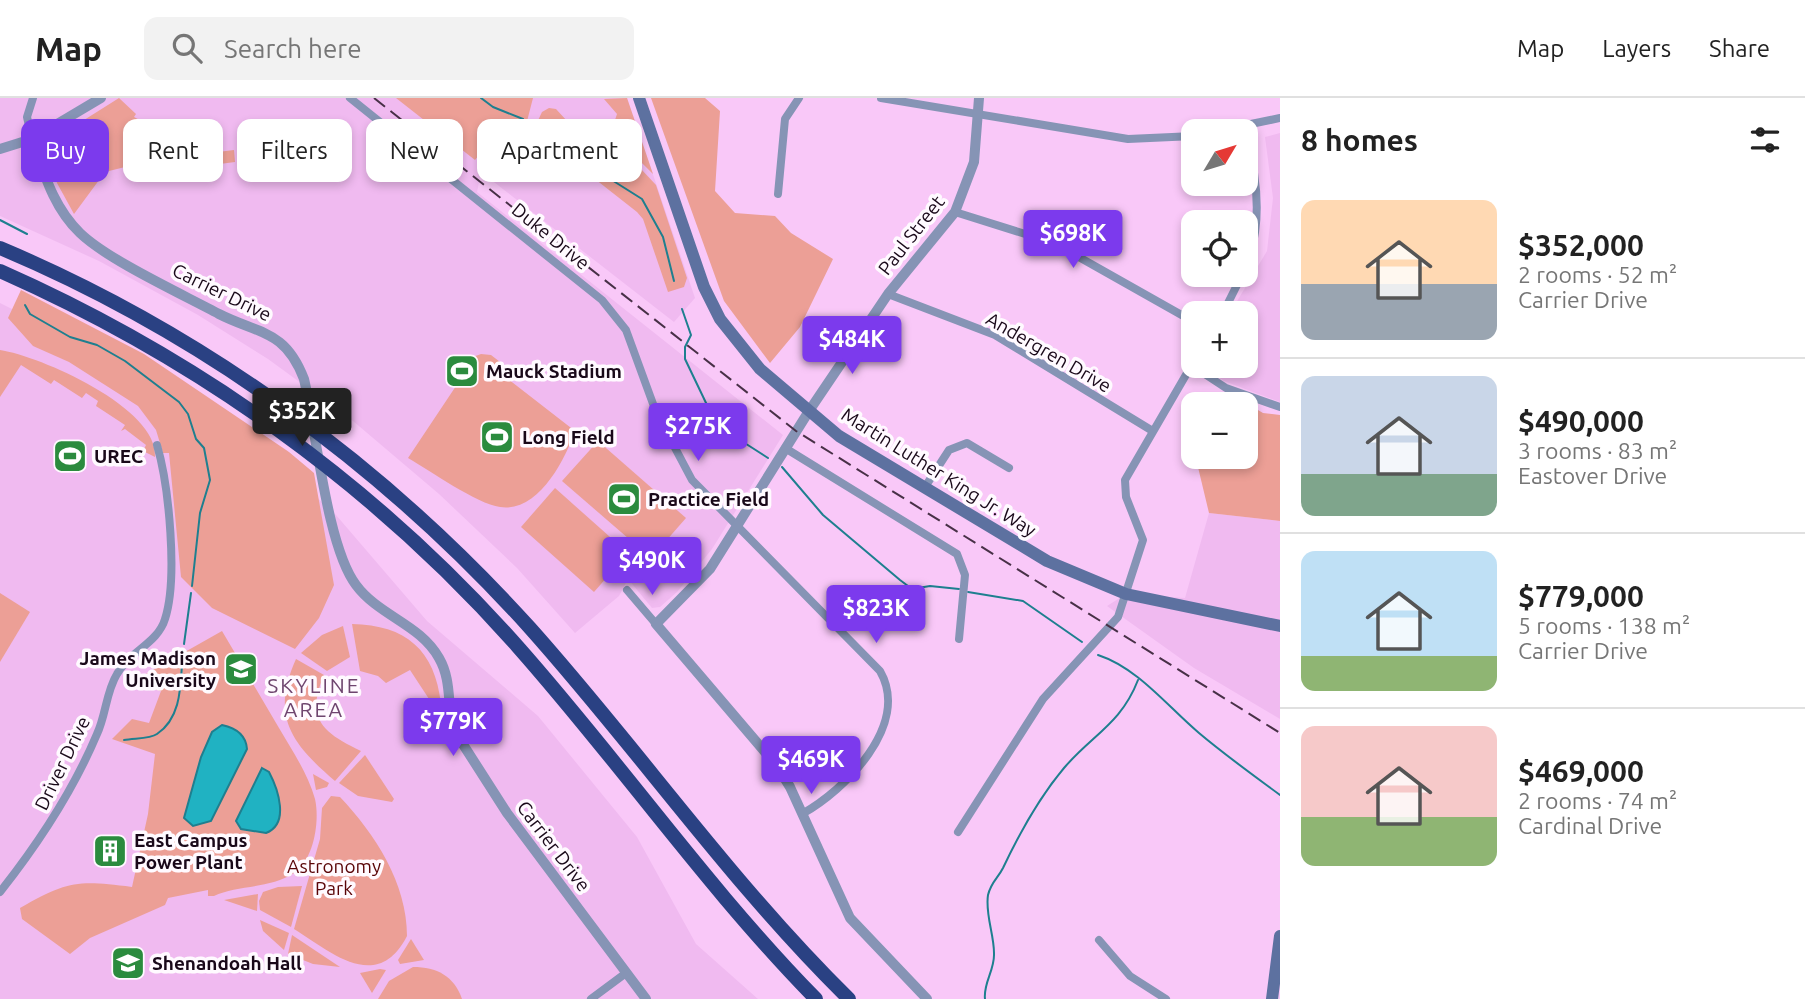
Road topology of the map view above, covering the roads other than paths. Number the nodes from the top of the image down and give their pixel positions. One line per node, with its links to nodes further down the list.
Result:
1 (33, 98): 10 (street)
2 (101, 98): 11 (street)
3 (350, 98): 32 (street, Duke Drive)
4 (639, 98): 26 (main road, Martin Luther King Jr. Way)
5 (800, 98): 17 (street)
6 (881, 98): 8 (street)
7 (979, 98): 8 (street, Paul Street)
8 (978, 115): 13 (street); 18 (street, Paul Street)
9 (1280, 118): 12 (street)
10 (27, 119)
11 (66, 119)
12 (1258, 126)
13 (1181, 136)
14 (21, 142): 15 (street)
15 (0, 149)
16 (48, 182): 43 (street, Carrier Drive)
17 (778, 194)
18 (955, 212): 21 (street, Paul Street); 22 (street)
19 (0, 248): 47 (highway)
20 (0, 271): 46 (highway)
21 (888, 294): 26 (street, Paul Street); 27 (street, Andergren Drive)
22 (1181, 315)
23 (1183, 378): 27 (street)
24 (1212, 378): 25 (street)
25 (1280, 407)
26 (808, 411): 29 (street, Paul Street); 31 (main road, Martin Luther King Jr. Way)
27 (1151, 430): 34 (street)
28 (157, 445): 40 (street, Driver Drive)
29 (785, 448): 32 (street, Paul Street); 37 (street)
30 (1009, 468): 31 (street)
31 (925, 487): 34 (main road, Martin Luther King Jr. Way)
32 (737, 527): 35 (street, Paul Street); 38 (street, Duke Drive)
33 (627, 590): 35 (street)
34 (1126, 594): 36 (main road, Martin Luther King Jr. Way); 39 (street)
35 (656, 624): 38 (street)
36 (1280, 626)
37 (959, 639)
38 (802, 814): 48 (street)
39 (958, 832)
40 (0, 892)
41 (1280, 936): 50 (main road)
42 (1099, 940): 49 (street)
43 (626, 973): 44 (street); 45 (street, Carrier Drive)
44 (592, 999)
45 (646, 999)
46 (816, 999)
47 (849, 999)
48 (927, 999)
49 (1166, 999)
50 (1272, 999)

